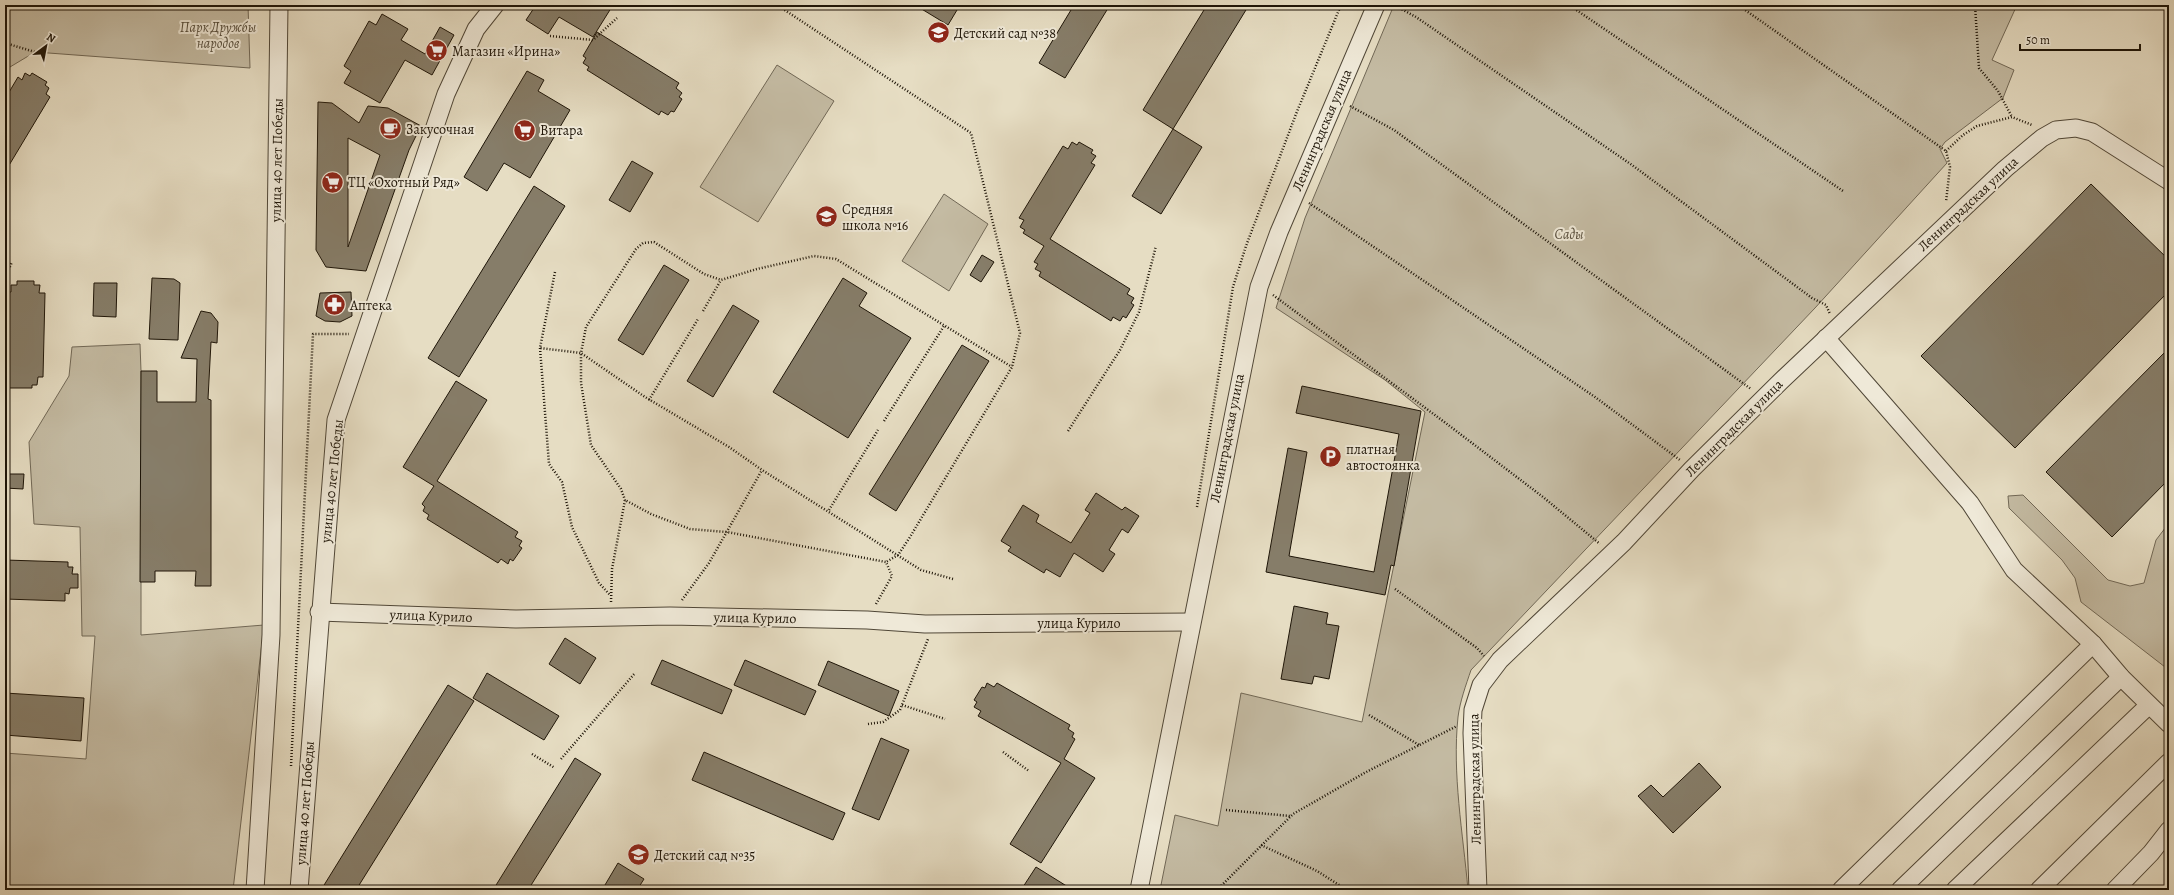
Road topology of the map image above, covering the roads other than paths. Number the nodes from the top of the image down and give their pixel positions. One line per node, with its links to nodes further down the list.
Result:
1 (279, 5): 14 (street, улица 40 лет Победы)
2 (495, 5): 6 (street, улица 40 лет Победы)
3 (1376, 5): 7 (street, Ленинградская улица)
4 (2169, 181): 5 (street, Ленинградская улица)
5 (1832, 333): 8 (street); 17 (street, Ленинградская улица)
6 (319, 612): 7 (street, улица Курило); 15 (street, улица 40 лет Победы)
7 (1191, 622): 16 (street, Ленинградская улица)
8 (2093, 644): 9 (street); 18 (street)
9 (2121, 677): 10 (street); 19 (street)
10 (2149, 705): 11 (street); 20 (street)
11 (2169, 724)
12 (2169, 762): 21 (street)
13 (2169, 830): 22 (street)
14 (254, 890)
15 (299, 890)
16 (1139, 890)
17 (1478, 890)
18 (1841, 890)
19 (1900, 890)
20 (1955, 890)
21 (2039, 890)
22 (2115, 890)

